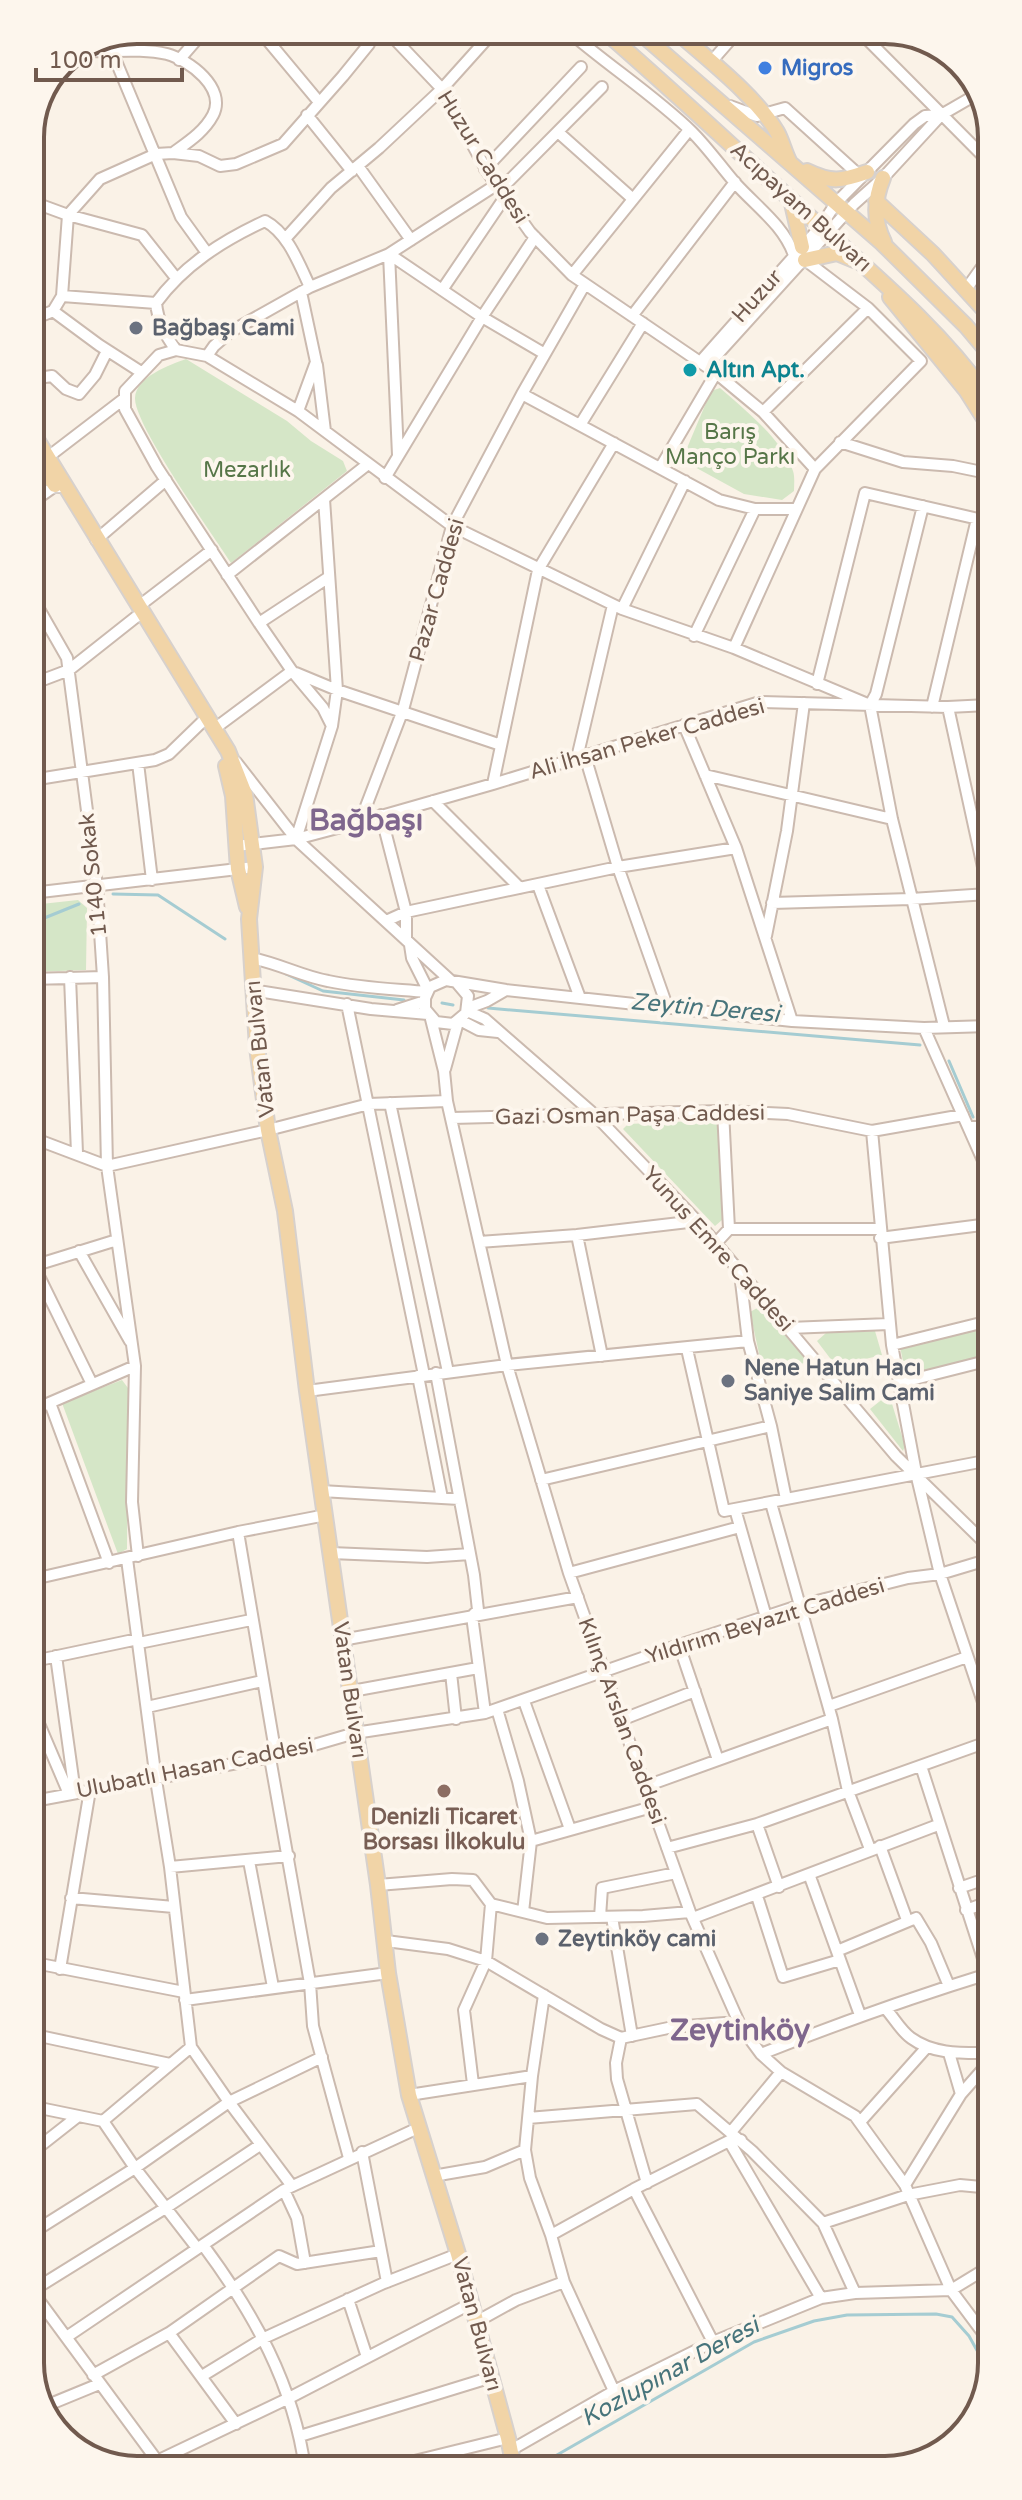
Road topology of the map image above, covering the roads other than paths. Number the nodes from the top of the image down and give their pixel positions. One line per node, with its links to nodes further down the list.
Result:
1 (193, 44): 14 (street)
2 (271, 44): 21 (street)
3 (369, 44): 21 (street)
4 (399, 44): 18 (street, Huzur Caddesi)
5 (482, 44): 18 (street)
6 (584, 44): 25 (street)
7 (619, 44): 37 (main road, Acıpayam Bulvarı)
8 (653, 44): 19 (main road, Acıpayam Bulvarı)
9 (691, 44): 15 (main road)
10 (727, 44): 15 (street)
11 (872, 44): 24 (street)
12 (114, 47): 14 (street)
13 (111, 48): 29 (street)
14 (179, 60): 28 (street)
15 (711, 62): 22 (main road)
16 (581, 67): 32 (street)
17 (602, 87): 26 (street)
18 (442, 89): 31 (street); 32 (street, Huzur Caddesi)
19 (715, 99): 22 (street); 30 (main road, Acıpayam Bulvarı)
20 (969, 99): 24 (street)
21 (319, 102): 23 (street)
22 (764, 114): 30 (main road); 33 (street)
23 (307, 115): 28 (street); 31 (street)
24 (941, 115): 27 (street); 33 (street); 34 (street)
25 (689, 130): 35 (street); 38 (street)
26 (559, 133): 36 (street); 38 (street)
27 (978, 151)
28 (173, 153): 29 (street)
29 (156, 154): 42 (street); 48 (street)
30 (790, 163): 33 (main road); 41 (main road, Acıpayam Bulvarı)
31 (355, 169): 45 (street); 46 (street)
32 (485, 169): 36 (street, Huzur Caddesi)
33 (863, 173): 41 (street)
34 (883, 178): 39 (main road); 41 (street)
35 (735, 182): 50 (street); 65 (street)
36 (500, 190): 44 (street, Huzur Caddesi); 46 (street); 58 (street)
37 (791, 198): 43 (main road, Acıpayam Bulvarı); 50 (main road)
38 (633, 199): 53 (street)
39 (876, 201): 47 (main road); 56 (main road)
40 (44, 206): 42 (street)
41 (841, 208): 43 (street, Huzur); 47 (main road, Acıpayam Bulvarı)
42 (68, 215): 54 (street); 59 (street)
43 (824, 230): 50 (street, Huzur); 51 (main road, Acıpayam Bulvarı)
44 (535, 237): 53 (street, Huzur Caddesi); 66 (street)
45 (285, 239): 48 (street); 57 (street)
46 (411, 240): 49 (street)
47 (888, 249): 68 (main road, Acıpayam Bulvarı)
48 (207, 253): 54 (street)
49 (389, 254): 57 (street); 58 (street); 88 (street)
50 (800, 254): 51 (main road); 62 (street); 74 (street, Huzur)
51 (871, 270): 77 (main road, Acıpayam Bulvarı); 80 (main road)
52 (978, 273): 56 (street)
53 (572, 275): 55 (street, Huzur Caddesi)
54 (176, 278): 61 (street)
55 (585, 284): 65 (street, Huzur Caddesi); 71 (street, Pazar Caddesi)
56 (967, 288): 60 (main road)
57 (306, 290): 72 (street); 73 (street)
58 (442, 290): 66 (street)
59 (62, 296): 61 (street); 63 (street)
60 (978, 302)
61 (156, 303): 69 (street)
62 (868, 308): 82 (street); 85 (street)
63 (53, 311): 64 (street); 70 (street)
64 (44, 315)
65 (632, 316): 67 (street, Huzur Caddesi)
66 (482, 317): 71 (street); 88 (street)
67 (643, 323): 74 (street, Huzur Caddesi); 83 (street)
68 (978, 340)
69 (176, 350): 72 (street); 75 (street)
70 (107, 351): 75 (street); 76 (street)
71 (545, 354): 78 (street, Pazar Caddesi)
72 (207, 356): 81 (street)
73 (316, 362): 81 (street); 84 (street)
74 (708, 367): 82 (street, Huzur Caddesi); 92 (street, Huzur)
75 (141, 372): 79 (street)
76 (44, 377)
77 (978, 383)
78 (522, 394): 83 (street); 105 (street, Pazar Caddesi)
79 (125, 398): 89 (street); 96 (street)
80 (978, 409)
81 (298, 411): 84 (street)
82 (763, 412): 93 (street, Huzur Caddesi)
83 (580, 425): 86 (street)
84 (325, 431): 90 (street)
85 (840, 442): 93 (street); 94 (street)
86 (614, 443): 92 (street); 109 (street)
87 (44, 451): 89 (main road, Vatan Bulvarı)
88 (398, 455): 95 (street)
89 (48, 457): 98 (main road, Vatan Bulvarı)
90 (368, 464): 95 (street); 100 (street)
91 (44, 465): 98 (main road, Vatan Bulvarı)
92 (660, 468): 97 (street)
93 (815, 469): 103 (street)
94 (978, 471)
95 (385, 478): 105 (street)
96 (166, 480): 107 (street); 108 (street)
97 (685, 481): 102 (street); 112 (street)
98 (61, 487): 99 (street); 107 (main road, Vatan Bulvarı); 113 (main road, Vatan Bulvarı)
99 (44, 496)
100 (324, 499): 110 (street); 111 (street)
101 (923, 506): 104 (street); 121 (street); 124 (street)
102 (755, 509): 103 (street); 116 (street)
103 (795, 509): 117 (street)
104 (978, 519)
105 (452, 526): 109 (street); 128 (street, Pazar Caddesi)
106 (978, 535): 126 (street)
107 (96, 540): 113 (main road, Vatan Bulvarı)
108 (212, 550): 110 (street); 113 (street)
109 (538, 570): 112 (street); 132 (street)
110 (227, 575): 115 (street)
111 (329, 577): 115 (street); 122 (street)
112 (618, 607): 116 (street); 134 (street)
113 (139, 612): 118 (street); 129 (main road, Vatan Bulvarı)
114 (44, 618): 118 (street, 1140 Sokak)
115 (259, 623): 119 (street)
116 (694, 636): 117 (street)
117 (734, 648): 121 (street)
118 (69, 670): 120 (street); 136 (street, 1140 Sokak)
119 (292, 671): 122 (street); 129 (street); 131 (street)
120 (44, 679)
121 (817, 684): 124 (street)
122 (337, 690): 128 (street); 131 (street)
123 (804, 703): 124 (street, Ali İhsan Peker Caddesi); 130 (street, Ali İhsan Peker Caddesi); 140 (street)
124 (870, 705): 126 (street, Ali İhsan Peker Caddesi); 143 (street)
125 (978, 706): 127 (street, Ali İhsan Peker Caddesi)
126 (932, 707): 127 (street, Ali İhsan Peker Caddesi)
127 (948, 707): 147 (street)
128 (403, 710): 132 (street); 144 (street, Pazar Caddesi)
129 (208, 724): 133 (main road, Vatan Bulvarı); 135 (street); 146 (main road, Vatan Bulvarı)
130 (684, 725): 134 (street, Ali İhsan Peker Caddesi); 137 (street)
131 (332, 726): 145 (street)
132 (501, 745): 139 (street)
133 (228, 751): 145 (street); 146 (main road, Vatan Bulvarı)
134 (581, 757): 139 (street, Ali İhsan Peker Caddesi); 150 (street)
135 (138, 763): 136 (street); 152 (street)
136 (81, 773): 138 (street); 154 (street, 1140 Sokak)
137 (705, 775): 140 (street); 148 (street)
138 (44, 778)
139 (493, 784): 141 (street, Ali İhsan Peker Caddesi)
140 (792, 796): 143 (street); 159 (street)
141 (433, 801): 142 (street, Ali İhsan Peker Caddesi); 155 (street)
142 (381, 815): 144 (street, Ali İhsan Peker Caddesi); 160 (street)
143 (892, 819): 158 (street)
144 (360, 822): 145 (street, Ali İhsan Peker Caddesi)
145 (296, 839): 146 (street, Ali İhsan Peker Caddesi); 162 (street)
146 (244, 845): 149 (main road, Vatan Bulvarı); 151 (main road, Vatan Bulvarı)
147 (978, 846)
148 (736, 848): 150 (street); 163 (street)
149 (255, 867): 151 (street); 161 (main road, Vatan Bulvarı)
150 (618, 867): 153 (street); 175 (street)
151 (238, 869): 152 (street); 161 (main road, Vatan Bulvarı)
152 (152, 880): 154 (street)
153 (538, 885): 155 (street); 173 (street)
154 (97, 887): 156 (street); 167 (street, 1140 Sokak)
155 (520, 888): 160 (street)
156 (44, 892)
157 (978, 893): 158 (street)
158 (911, 899): 159 (street); 180 (street)
159 (772, 903): 163 (street)
160 (406, 912): 162 (street); 164 (street)
161 (249, 919): 165 (main road, Vatan Bulvarı)
162 (386, 921): 164 (street)
163 (765, 938): 179 (street)
164 (408, 942): 169 (street); 172 (street)
165 (251, 958): 170 (main road, Vatan Bulvarı); 172 (street)
166 (70, 977): 167 (street); 168 (street); 197 (street)
167 (103, 977): 198 (street, 1140 Sokak)
168 (44, 978)
169 (454, 982): 171 (street); 172 (street); 177 (street)
170 (252, 990): 174 (street); 193 (main road, Vatan Bulvarı)
171 (506, 990): 173 (street); 177 (street)
172 (427, 994): 176 (street); 178 (street)
173 (580, 998): 175 (street)
174 (347, 1004): 176 (street); 186 (street)
175 (667, 1006): 179 (street)
176 (397, 1010): 178 (street)
177 (464, 1015): 178 (street); 183 (street, Kılınç Arslan Caddesi); 188 (street, Yunus Emre Caddesi)
178 (430, 1017): 183 (street, Kılınç Arslan Caddesi)
179 (792, 1021): 182 (street)
180 (944, 1026): 181 (street); 182 (street)
181 (978, 1026)
182 (924, 1028): 189 (street)
183 (444, 1071): 184 (street, Kılınç Arslan Caddesi)
184 (447, 1101): 185 (street); 190 (street, Kılınç Arslan Caddesi)
185 (390, 1103): 186 (street); 222 (street)
186 (369, 1104): 193 (street); 223 (street)
187 (723, 1111): 188 (street, Gazi Osman Paşa Caddesi); 194 (street, Gazi Osman Paşa Caddesi); 201 (street)
188 (595, 1115): 190 (street, Gazi Osman Paşa Caddesi); 199 (street, Yunus Emre Caddesi)
189 (963, 1115): 191 (street); 194 (street)
190 (452, 1118): 205 (street, Kılınç Arslan Caddesi)
191 (969, 1127): 192 (street); 196 (street)
192 (978, 1127)
193 (268, 1130): 198 (street); 226 (main road, Vatan Bulvarı)
194 (872, 1131): 202 (street)
195 (44, 1142): 197 (street)
196 (978, 1148)
197 (77, 1153): 198 (street)
198 (107, 1166): 204 (street, 1140 Sokak)
199 (697, 1221): 203 (street); 206 (street, Yunus Emre Caddesi)
200 (978, 1225): 202 (street)
201 (729, 1229): 202 (street); 206 (street)
202 (880, 1233): 211 (street)
203 (577, 1235): 205 (street); 218 (street)
204 (117, 1240): 207 (street); 216 (street, 1140 Sokak)
205 (479, 1242): 220 (street, Kılınç Arslan Caddesi)
206 (717, 1242): 209 (street, Yunus Emre Caddesi)
207 (79, 1251): 208 (street); 216 (street)
208 (44, 1261)
209 (739, 1271): 213 (street, Yunus Emre Caddesi); 214 (street)
210 (44, 1286): 225 (street)
211 (889, 1324): 213 (street); 215 (street)
212 (978, 1324): 215 (street)
213 (789, 1328): 232 (street, Yunus Emre Caddesi)
214 (748, 1341): 217 (street); 229 (street)
215 (892, 1345): 224 (street)
216 (132, 1347): 221 (street, 1140 Sokak)
217 (687, 1349): 218 (street); 230 (street)
218 (602, 1356): 220 (street)
219 (978, 1363): 224 (street)
220 (507, 1365): 222 (street); 233 (street, Kılınç Arslan Caddesi)
221 (135, 1366): 225 (street); 246 (street, 1140 Sokak)
222 (442, 1373): 223 (street); 236 (street)
223 (421, 1375): 226 (street); 235 (street)
224 (899, 1383): 232 (street)
225 (92, 1384): 227 (street)
226 (307, 1391): 234 (main road, Vatan Bulvarı)
227 (50, 1403): 228 (street); 247 (street)
228 (44, 1405)
229 (771, 1426): 230 (street); 237 (street)
230 (708, 1440): 233 (street); 239 (street)
231 (978, 1462): 232 (street)
232 (916, 1473): 237 (street); 243 (street, Yunus Emre Caddesi); 250 (street)
233 (541, 1480): 249 (street, Kılınç Arslan Caddesi)
234 (321, 1491): 235 (street); 240 (main road, Vatan Bulvarı)
235 (442, 1498): 236 (street)
236 (459, 1499): 245 (street)
237 (786, 1499): 238 (street)
238 (771, 1503): 239 (street); 253 (street)
239 (730, 1510): 241 (street)
240 (326, 1515): 242 (street); 244 (main road, Vatan Bulvarı)
241 (740, 1527): 249 (street); 255 (street)
242 (238, 1532): 246 (street); 256 (street)
243 (978, 1536)
244 (331, 1553): 245 (street); 257 (main road, Vatan Bulvarı)
245 (470, 1554): 254 (street)
246 (133, 1558): 247 (street); 258 (street, 1140 Sokak)
247 (109, 1563): 251 (street)
248 (978, 1563): 250 (street, Yıldırım Beyazıt Caddesi)
249 (569, 1573): 252 (street, Kılınç Arslan Caddesi)
250 (940, 1574): 253 (street, Yıldırım Beyazıt Caddesi); 261 (street)
251 (44, 1577)
252 (578, 1597): 254 (street); 264 (street, Kılınç Arslan Caddesi)
253 (801, 1605): 255 (street, Yıldırım Beyazıt Caddesi); 271 (street)
254 (472, 1616): 257 (street); 263 (street)
255 (766, 1617): 259 (street, Yıldırım Beyazıt Caddesi)
256 (251, 1620): 258 (street); 266 (street)
257 (342, 1640): 268 (main road, Vatan Bulvarı)
258 (138, 1641): 260 (street); 272 (street, 1140 Sokak)
259 (679, 1645): 264 (street, Yıldırım Beyazıt Caddesi); 269 (street)
260 (56, 1656): 262 (street); 288 (street)
261 (967, 1657): 267 (street); 271 (street)
262 (44, 1659)
263 (478, 1668): 265 (street); 274 (street)
264 (604, 1672): 270 (street, Yıldırım Beyazıt Caddesi); 277 (street, Kılınç Arslan Caddesi)
265 (451, 1673): 268 (street); 275 (street)
266 (262, 1681): 272 (street); 281 (street)
267 (978, 1689)
268 (352, 1691): 279 (main road, Vatan Bulvarı)
269 (695, 1691): 277 (street); 282 (street)
270 (524, 1701): 273 (street, Yıldırım Beyazıt Caddesi); 293 (street)
271 (829, 1706): 276 (street)
272 (147, 1707): 284 (street, 1140 Sokak)
273 (497, 1709): 274 (street, Yıldırım Beyazıt Caddesi); 294 (street)
274 (485, 1713): 275 (street, Yıldırım Beyazıt Caddesi)
275 (456, 1719): 279 (street, Yıldırım Beyazıt Caddesi)
276 (832, 1719): 282 (street); 287 (street)
277 (621, 1720): 285 (street, Kılınç Arslan Caddesi)
278 (44, 1733): 288 (street)
279 (355, 1733): 281 (street, Ulubatlı Hasan Caddesi); 303 (main road, Vatan Bulvarı)
280 (978, 1745): 283 (street)
281 (273, 1757): 284 (street, Ulubatlı Hasan Caddesi); 297 (street)
282 (718, 1760): 285 (street)
283 (921, 1766): 287 (street); 292 (street)
284 (156, 1780): 286 (street, Ulubatlı Hasan Caddesi); 299 (street, 1140 Sokak)
285 (646, 1786): 290 (street, Kılınç Arslan Caddesi)
286 (90, 1790): 288 (street, Ulubatlı Hasan Caddesi); 307 (street)
287 (848, 1791): 291 (street); 296 (street)
288 (72, 1793): 289 (street, Ulubatlı Hasan Caddesi)
289 (44, 1799)
290 (652, 1807): 293 (street); 295 (street, Kılınç Arslan Caddesi)
291 (757, 1824): 295 (street); 304 (street)
292 (938, 1825): 296 (street); 305 (street)
293 (570, 1829): 294 (street)
294 (531, 1841): 312 (street)
295 (667, 1848): 300 (street, Kılınç Arslan Caddesi)
296 (875, 1848): 301 (street); 315 (street)
297 (289, 1856): 298 (street); 324 (street)
298 (249, 1861): 299 (street); 326 (street)
299 (170, 1867): 310 (street, 1140 Sokak)
300 (676, 1873): 313 (street, Kılınç Arslan Caddesi); 314 (street)
301 (809, 1874): 304 (street); 318 (street)
302 (978, 1881): 305 (street)
303 (378, 1885): 308 (street); 316 (main road, Vatan Bulvarı)
304 (779, 1887): 306 (street)
305 (959, 1888): 311 (street)
306 (757, 1896): 313 (street); 318 (street)
307 (71, 1898): 310 (street); 321 (street)
308 (491, 1904): 312 (street); 319 (street)
309 (978, 1906): 311 (street)
310 (174, 1907): 328 (street, 1140 Sokak)
311 (966, 1910): 317 (street)
312 (523, 1912): 314 (street)
313 (691, 1915): 314 (street); 331 (street, Kılınç Arslan Caddesi)
314 (606, 1917): 333 (street)
315 (907, 1920): 318 (street); 325 (street)
316 (386, 1941): 319 (street); 322 (main road, Vatan Bulvarı)
317 (978, 1942)
318 (839, 1955): 330 (street)
319 (486, 1961): 327 (street); 344 (street)
320 (44, 1965): 321 (street)
321 (60, 1969): 328 (street)
322 (388, 1973): 324 (street); 346 (main road, Vatan Bulvarı)
323 (978, 1978): 325 (street)
324 (310, 1983): 326 (street); 339 (street)
325 (949, 1986): 329 (street)
326 (273, 1987): 328 (street)
327 (544, 1995): 333 (street); 343 (street)
328 (185, 1996): 334 (street, 1140 Sokak)
329 (886, 2009): 330 (street); 335 (street)
330 (860, 2015): 338 (street)
331 (741, 2027): 333 (street); 338 (street, Kılınç Arslan Caddesi)
332 (44, 2037): 340 (street)
333 (627, 2037): 349 (street)
334 (191, 2047): 340 (street); 347 (street)
335 (927, 2047): 336 (street); 353 (street)
336 (949, 2053): 337 (street); 345 (street)
337 (978, 2053)
338 (761, 2054): 341 (street, Kılınç Arslan Caddesi)
339 (322, 2057): 347 (street); 360 (street)
340 (170, 2064): 352 (street)
341 (781, 2072): 353 (street, Kılınç Arslan Caddesi); 355 (street)
342 (978, 2075): 345 (street)
343 (532, 2076): 344 (street); 351 (street)
344 (473, 2084): 346 (street)
345 (961, 2094): 367 (street)
346 (409, 2095): 354 (main road, Vatan Bulvarı)
347 (229, 2102): 357 (street); 361 (street)
348 (44, 2109): 350 (street)
349 (624, 2109): 351 (street); 355 (street); 363 (street)
350 (77, 2117): 352 (street); 356 (street)
351 (528, 2118): 358 (street)
352 (103, 2121): 361 (street)
353 (860, 2122): 367 (street, Kılınç Arslan Caddesi)
354 (418, 2128): 359 (street); 362 (main road, Vatan Bulvarı)
355 (734, 2138): 363 (street); 369 (street); 383 (street)
356 (44, 2143)
357 (260, 2145): 365 (street); 368 (street)
358 (525, 2150): 362 (street); 371 (street)
359 (362, 2152): 360 (street); 373 (street)
360 (349, 2158): 365 (street)
361 (135, 2168): 368 (street); 370 (street)
362 (433, 2176): 374 (main road, Vatan Bulvarı)
363 (647, 2183): 366 (street)
364 (978, 2187): 367 (street)
365 (288, 2188): 372 (street); 375 (street)
366 (634, 2189): 371 (street); 392 (street)
367 (907, 2190): 369 (street); 381 (street, Kılınç Arslan Caddesi)
368 (167, 2207): 372 (street); 379 (street)
369 (823, 2223): 382 (street)
370 (44, 2225)
371 (551, 2235): 378 (street)
372 (200, 2246): 380 (street); 390 (street)
373 (381, 2251): 375 (street); 377 (street)
374 (458, 2254): 377 (street); 386 (main road, Vatan Bulvarı)
375 (305, 2263): 380 (street)
376 (978, 2274): 381 (street)
377 (387, 2282): 384 (street)
378 (564, 2282): 387 (street); 397 (street)
379 (44, 2286)
380 (234, 2287): 389 (street); 391 (street)
381 (951, 2290): 382 (street); 388 (street, Kılınç Arslan Caddesi)
382 (855, 2293): 383 (street)
383 (821, 2298): 392 (street)
384 (348, 2299): 391 (street); 393 (street)
385 (44, 2304): 390 (street)
386 (470, 2304): 387 (main road, Vatan Bulvarı); 393 (street)
387 (476, 2322): 395 (main road, Vatan Bulvarı)
388 (978, 2326)
389 (169, 2333): 394 (street); 396 (street)
390 (68, 2336): 396 (street)
391 (264, 2338): 394 (street); 398 (street)
392 (713, 2342): 397 (street)
393 (367, 2357): 398 (street)
394 (202, 2376): 400 (street)
395 (492, 2377): 401 (street); 402 (main road, Vatan Bulvarı)
396 (96, 2379): 399 (street); 403 (street)
397 (614, 2391): 402 (street)
398 (289, 2398): 400 (street); 401 (street)
399 (53, 2402)
400 (236, 2424): 404 (street)
401 (300, 2436): 405 (street)
402 (510, 2444): 406 (street); 407 (main road, Vatan Bulvarı)
403 (154, 2456)
404 (177, 2456)
405 (304, 2456)
406 (448, 2456)
407 (512, 2456)

